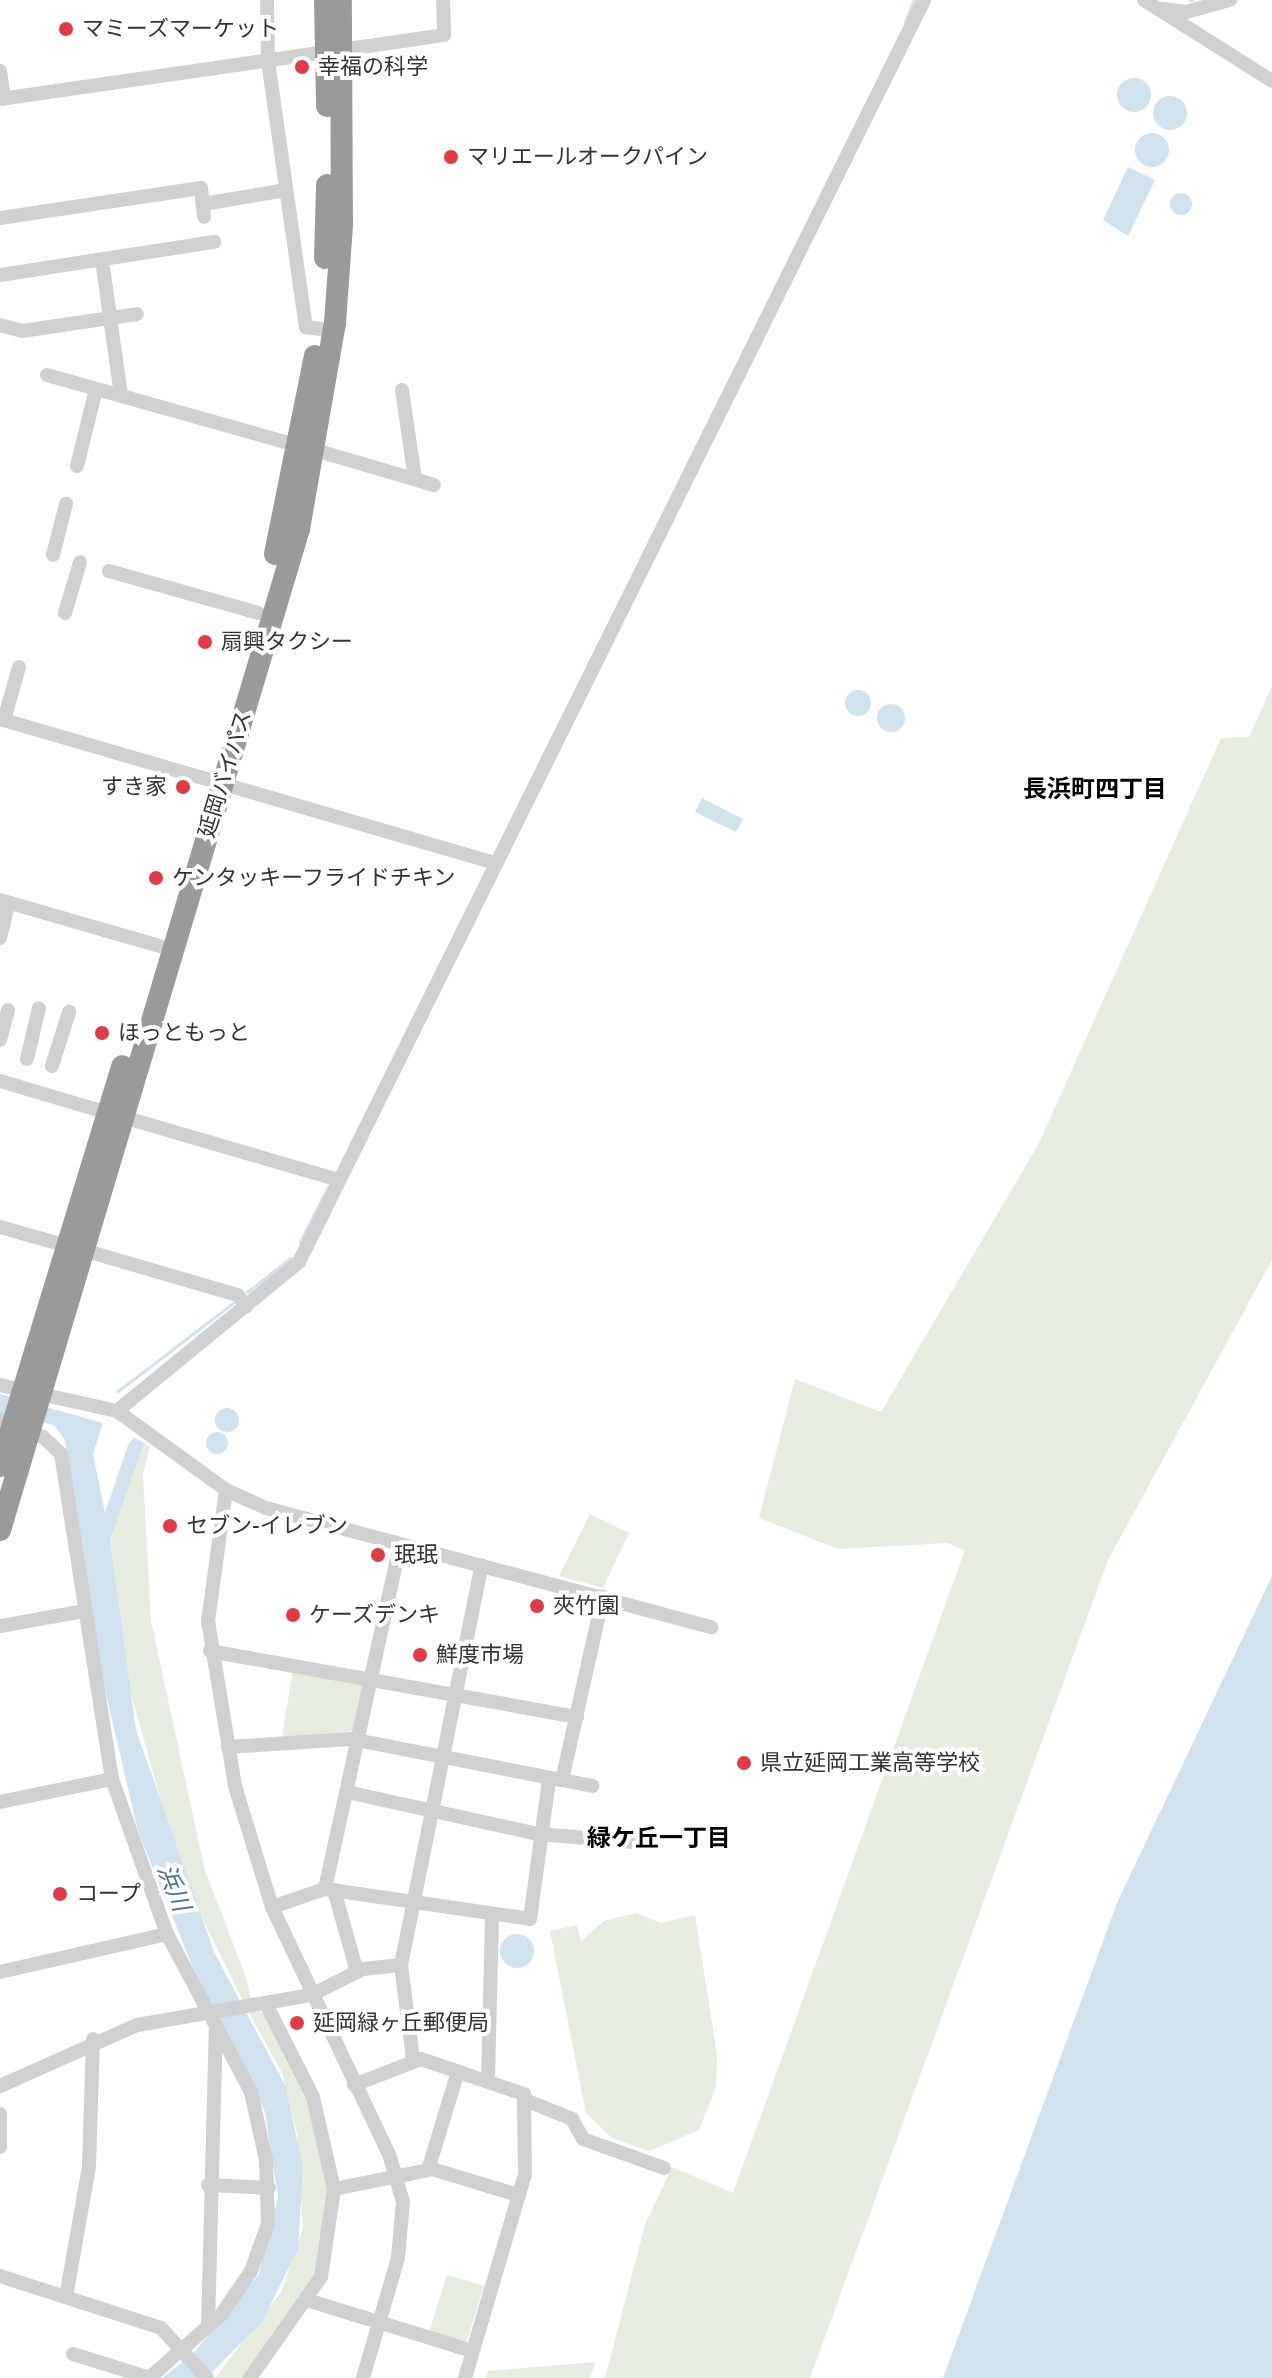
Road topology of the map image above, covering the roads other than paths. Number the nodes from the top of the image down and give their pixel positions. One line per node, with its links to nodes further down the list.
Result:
1 (267, 0): 9 (street)
2 (325, 0): 8 (highway, 延岡バイパス)
3 (341, 0): 8 (highway, 延岡バイパス)
4 (443, 0): 8 (street)
5 (924, 0): 39 (street)
6 (1230, 0): 7 (street)
7 (1155, 3): 11 (street)
8 (334, 48): 9 (street); 21 (highway, 延岡バイパス)
9 (268, 61): 12 (street); 13 (street)
10 (0, 71): 12 (street)
11 (1272, 81)
12 (2, 99)
13 (286, 190): 14 (street); 21 (street)
14 (0, 218)
15 (214, 242): 16 (street)
16 (102, 260): 17 (street); 19 (street)
17 (0, 275)
18 (137, 314): 19 (street)
19 (111, 318): 20 (street); 25 (street)
20 (0, 325)
21 (326, 330): 26 (highway, 延岡バイパス)
22 (47, 375): 23 (street)
23 (96, 389): 25 (street); 27 (street)
24 (402, 390): 28 (street)
25 (121, 396): 26 (street)
26 (308, 448): 28 (street); 35 (highway, 延岡バイパス); 38 (highway, 延岡バイパス)
27 (77, 466)
28 (415, 479): 29 (street)
29 (434, 485)
30 (66, 504): 31 (street)
31 (53, 555)
32 (80, 562): 34 (street)
33 (109, 571): 35 (street)
34 (65, 613)
35 (258, 613): 38 (highway, 延岡バイパス)
36 (19, 667): 37 (street)
37 (2, 720): 38 (street)
38 (215, 782): 39 (street); 42 (highway, 延岡バイパス); 50 (highway, 延岡バイパス)
39 (495, 863): 51 (street)
40 (4, 902): 41 (street); 42 (street)
41 (0, 938)
42 (159, 946): 50 (highway, 延岡バイパス)
43 (39, 1008): 47 (street)
44 (8, 1010): 46 (street)
45 (69, 1012): 48 (street)
46 (0, 1040)
47 (27, 1059)
48 (52, 1066)
49 (0, 1081): 50 (street)
50 (115, 1115): 51 (street); 53 (highway, 延岡バイパス)
51 (339, 1180): 54 (street)
52 (0, 1227): 53 (street)
53 (75, 1248): 54 (street); 56 (highway, 延岡バイパス)
54 (246, 1307): 57 (street)
55 (0, 1385): 56 (street)
56 (24, 1410): 57 (street); 58 (highway, 延岡バイパス); 60 (highway, 延岡バイパス); 64 (street)
57 (117, 1411): 59 (street)
58 (0, 1466)
59 (226, 1490): 61 (street); 67 (street)
60 (0, 1530)
61 (400, 1544): 62 (street); 68 (street)
62 (482, 1565): 63 (street); 69 (street)
63 (603, 1597): 66 (street); 70 (street)
64 (84, 1611): 65 (street); 74 (street)
65 (0, 1626)
66 (711, 1627)
67 (210, 1651): 68 (street); 72 (street)
68 (372, 1676): 69 (street); 71 (street)
69 (456, 1692): 70 (street); 73 (street)
70 (577, 1717): 75 (street)
71 (358, 1740): 72 (street); 73 (street); 77 (street)
72 (228, 1747): 84 (street)
73 (442, 1759): 75 (street); 79 (street)
74 (112, 1779): 78 (street); 86 (street)
75 (556, 1780): 76 (street); 80 (street)
76 (592, 1786)
77 (347, 1792): 79 (street); 82 (street)
78 (0, 1802)
79 (429, 1811): 80 (street); 83 (street)
80 (538, 1834): 81 (street); 85 (street)
81 (635, 1842)
82 (329, 1889): 83 (street); 84 (street); 89 (street)
83 (411, 1902): 85 (street); 87 (street)
84 (272, 1907): 90 (street)
85 (492, 1918): 97 (street)
86 (167, 1934): 88 (street); 92 (street)
87 (401, 1965): 89 (street); 95 (street)
88 (0, 1972)
89 (357, 1972): 90 (street)
90 (311, 1995): 91 (street); 98 (street)
91 (260, 2005): 92 (street); 108 (street)
92 (208, 2015): 93 (street); 94 (street)
93 (216, 2030): 106 (street); 107 (street)
94 (93, 2039): 99 (street); 111 (street)
95 (413, 2059): 96 (street); 98 (street)
96 (458, 2071): 97 (street); 103 (street)
97 (488, 2080): 100 (street)
98 (354, 2085): 105 (street)
99 (0, 2086)
100 (525, 2100): 104 (street); 109 (street)
101 (0, 2114): 102 (street)
102 (0, 2147)
103 (429, 2168): 105 (street); 109 (street)
104 (664, 2168)
105 (398, 2176): 108 (street); 113 (street)
106 (208, 2185): 107 (street); 114 (street)
107 (269, 2188): 114 (street)
108 (334, 2189): 112 (street)
109 (518, 2195): 116 (street)
110 (0, 2276): 111 (street)
111 (66, 2297): 115 (street)
112 (310, 2301): 113 (street); 120 (street)
113 (379, 2322): 116 (street); 121 (street)
114 (208, 2327): 115 (street)
115 (180, 2349): 118 (street); 119 (street)
116 (473, 2351): 122 (street)
117 (73, 2354): 118 (street)
118 (150, 2378)
119 (207, 2378)
120 (250, 2378)
121 (363, 2378)
122 (465, 2378)

